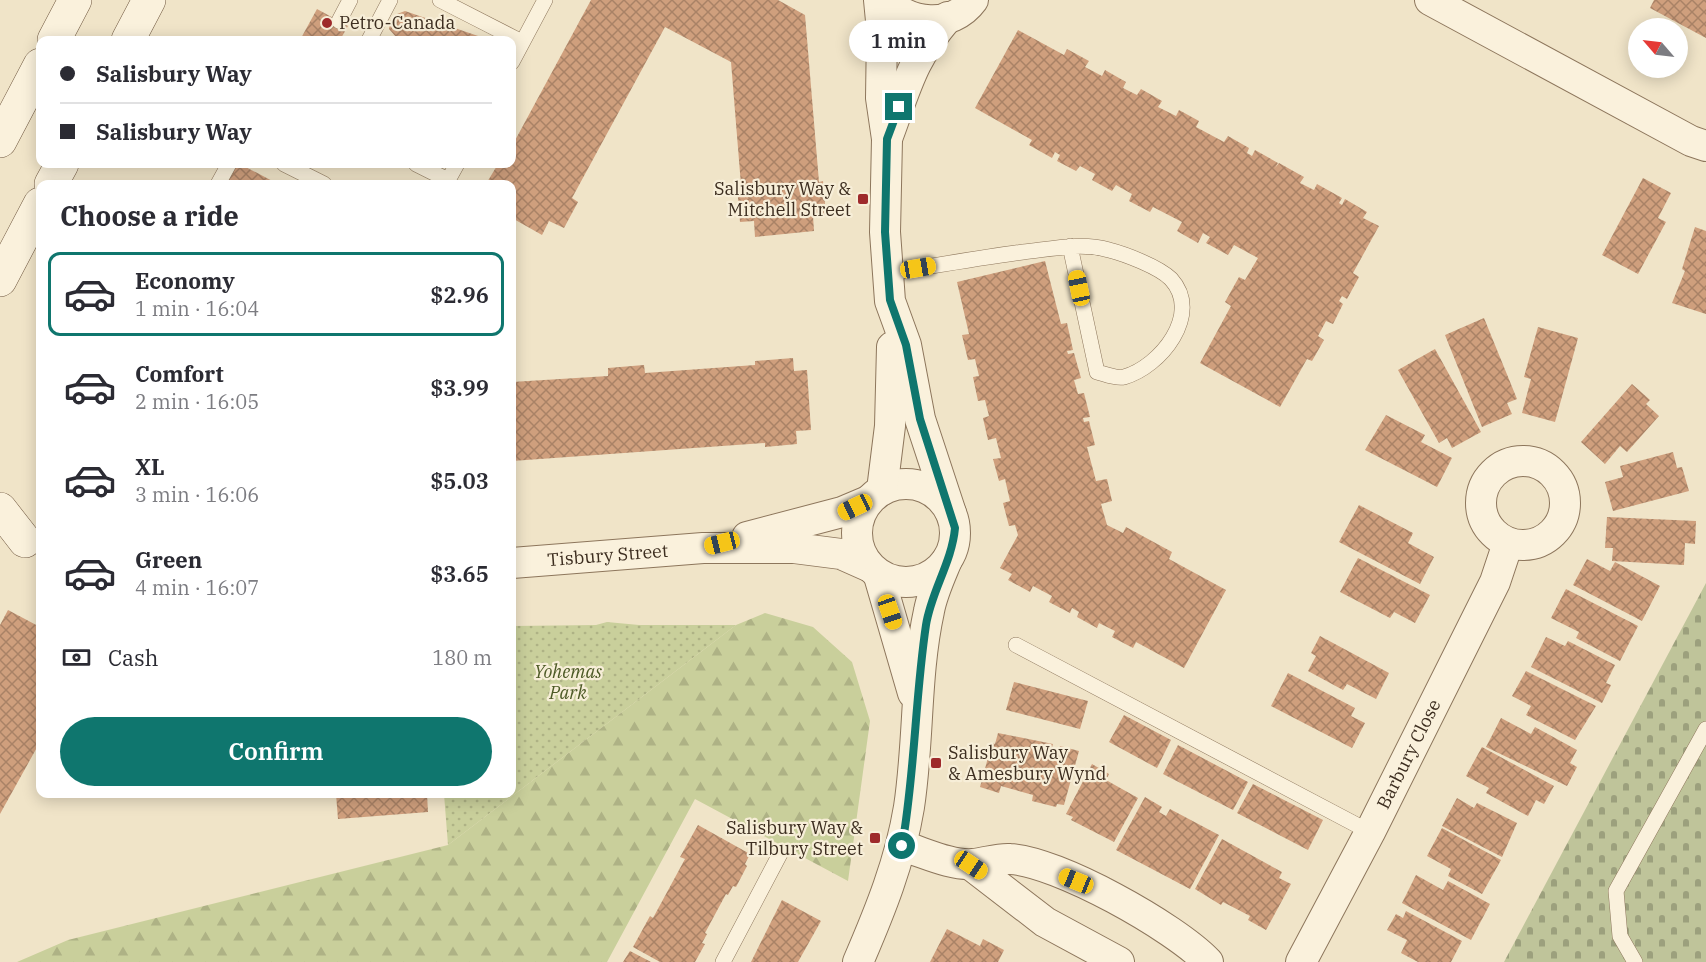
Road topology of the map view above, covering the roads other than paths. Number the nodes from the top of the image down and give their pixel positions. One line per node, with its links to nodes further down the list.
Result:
1 (75, 0): 13 (main road)
2 (149, 0): 14 (main road)
3 (350, 0): 12 (lane)
4 (390, 0): 15 (lane)
5 (440, 0): 16 (lane)
6 (545, 0): 18 (lane)
7 (879, 0): 21 (street)
8 (885, 0): 11 (street)
9 (973, 0): 11 (street)
10 (1430, 0): 23 (street)
11 (948, 17): 21 (street)
12 (339, 21)
13 (56, 36)
14 (130, 36)
15 (371, 36)
16 (510, 36)
17 (516, 39): 18 (lane)
18 (522, 42): 19 (lane)
19 (516, 54)
20 (36, 73): 22 (main road)
21 (887, 139): 30 (street)
22 (0, 141)
23 (1706, 146)
24 (292, 168): 26 (lane)
25 (423, 168): 27 (lane)
26 (316, 180)
27 (444, 180)
28 (36, 212): 31 (main road)
29 (1070, 246): 29 (lane); 30 (lane)
30 (888, 273): 32 (street)
31 (0, 280)
32 (893, 314): 33 (street); 35 (street)
33 (875, 495): 35 (street); 38 (street, Tisbury Street); 41 (street)
34 (0, 509): 36 (main road)
35 (951, 513): 39 (street)
36 (22, 542)
37 (1508, 543): 45 (street, Barbury Close)
38 (703, 548): 40 (street, Tisbury Street); 41 (street, Tisbury Street)
39 (947, 560): 41 (street); 43 (street)
40 (516, 563)
41 (874, 571): 43 (street)
42 (1016, 645): 45 (lane)
43 (918, 710): 46 (street)
44 (1706, 729): 54 (lane)
45 (1370, 832): 53 (street, Barbury Close)
46 (902, 846): 48 (street); 50 (street)
47 (780, 854): 49 (lane)
48 (971, 865): 51 (street); 52 (street)
49 (723, 962)
50 (858, 962)
51 (1119, 962)
52 (1208, 962)
53 (1300, 962)
54 (1635, 962)

